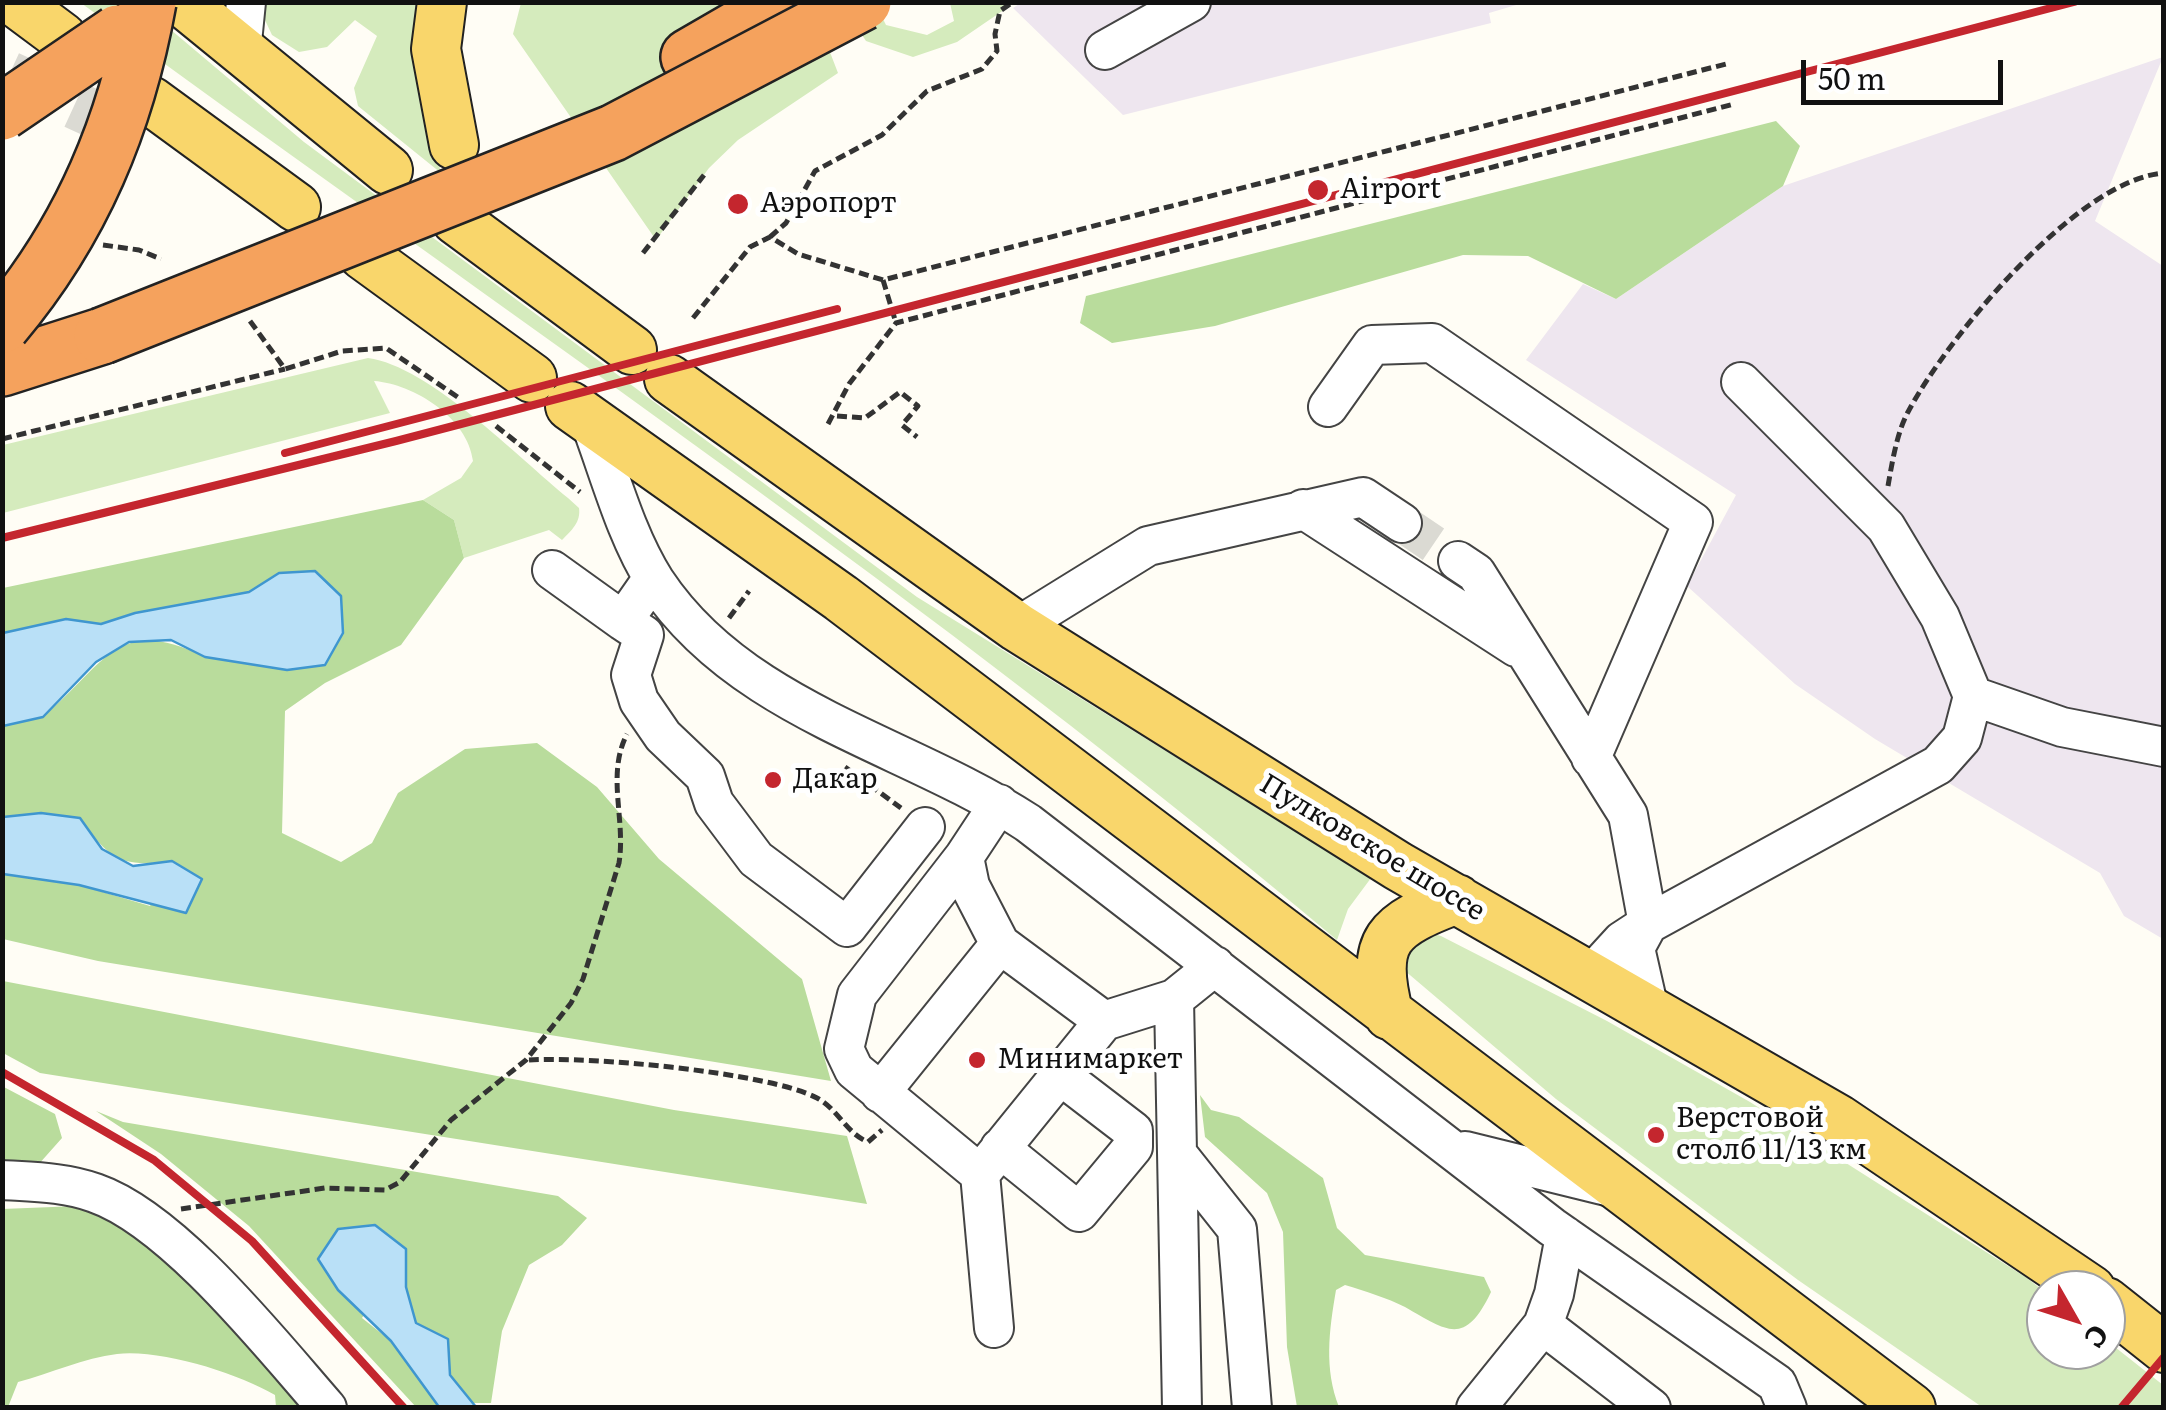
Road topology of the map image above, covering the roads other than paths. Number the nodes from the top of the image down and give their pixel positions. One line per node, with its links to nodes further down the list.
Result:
1 (15, 2): 8 (main road)
2 (246, 2): 10 (street)
3 (442, 2): 13 (main road)
4 (784, 2): 18 (highway)
5 (863, 2): 18 (highway, bridge)
6 (1190, 2): 9 (street)
7 (151, 14): 10 (main road); 11 (highway, bridge); 19 (highway, bridge)
8 (62, 37)
9 (1105, 50)
10 (241, 52): 14 (main road)
11 (5, 86)
12 (146, 118): 15 (main road)
13 (454, 145)
14 (388, 170)
15 (290, 202)
16 (469, 223): 20 (main road)
17 (363, 255): 22 (main road)
18 (97, 318): 19 (highway); 21 (highway)
19 (21, 322)
20 (632, 350)
21 (2, 368)
22 (532, 378)
23 (669, 379): 33 (main road, Пулковское шоссе)
24 (1741, 382): 35 (street)
25 (1328, 407): 37 (street)
26 (580, 412): 31 (street); 48 (main road)
27 (1303, 509): 28 (street); 33 (street); 34 (street)
28 (1402, 523)
29 (1458, 561): 34 (street)
30 (552, 570): 32 (street)
31 (653, 578): 32 (street); 38 (street)
32 (623, 620): 39 (street)
33 (1017, 627): 41 (main road, Пулковское шоссе)
34 (1526, 654): 37 (street)
35 (1972, 696): 36 (street); 42 (street)
36 (2164, 748)
37 (1591, 758): 42 (street)
38 (1000, 804): 40 (street); 44 (street)
39 (925, 827)
40 (964, 857): 43 (street); 51 (street)
41 (1457, 899): 45 (main road, Пулковское шоссе); 48 (main road)
42 (1648, 924): 45 (street); 47 (street)
43 (1000, 944): 49 (street); 51 (street)
44 (1215, 966): 46 (street); 52 (street)
45 (1588, 977): 47 (main road, Пулковское шоссе)
46 (1174, 998): 49 (street); 53 (street)
47 (1650, 1014): 58 (main road, Пулковское шоссе)
48 (1389, 1015): 56 (main road)
49 (1104, 1021): 50 (street)
50 (1060, 1074): 54 (street); 54 (street)
51 (892, 1102): 54 (street)
52 (1448, 1146): 56 (street); 57 (street)
53 (1180, 1156): 66 (street); 67 (street)
54 (990, 1161): 61 (street)
55 (2, 1180): 65 (street)
56 (1617, 1188): 64 (main road)
57 (1565, 1236): 60 (street); 70 (street)
58 (2062, 1270)
59 (2126, 1318): 62 (main road)
60 (1542, 1325): 63 (street); 68 (street)
61 (994, 1328)
62 (2164, 1348)
63 (1610, 1396): 69 (street)
64 (1911, 1407): 71 (street)
65 (327, 1408)
66 (1182, 1408)
67 (1252, 1408)
68 (1476, 1408)
69 (1651, 1408)
70 (1787, 1408)
71 (1894, 1408)

